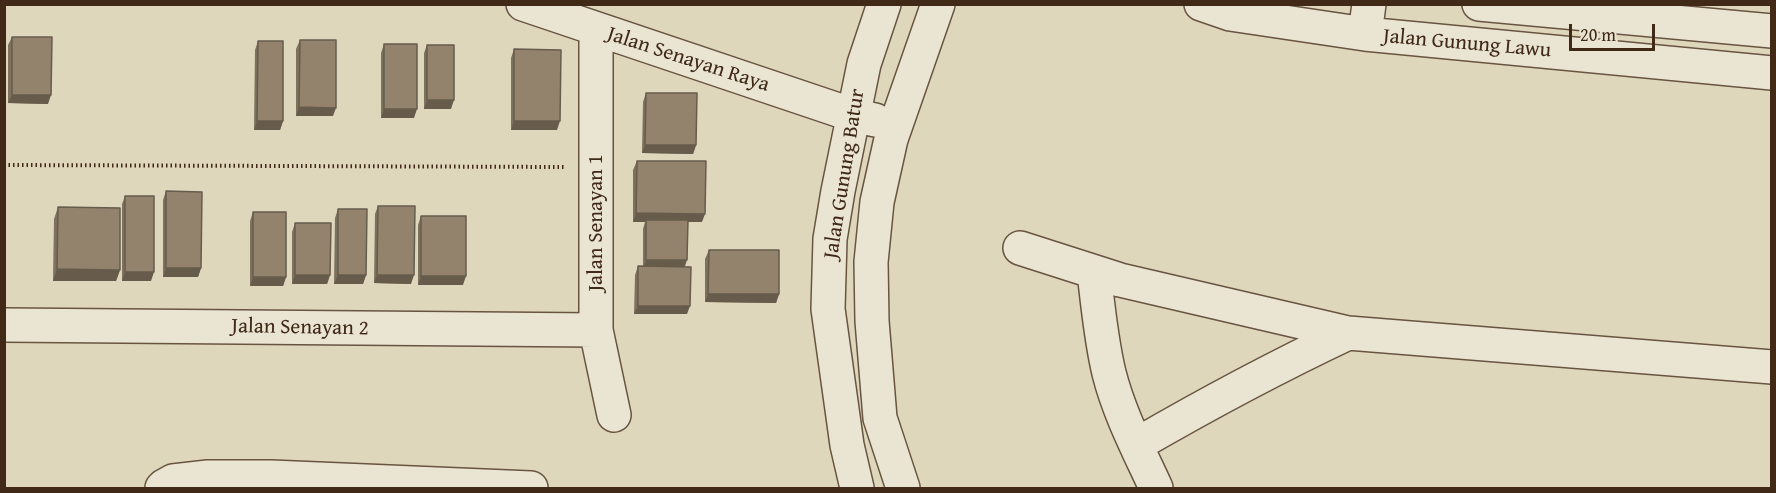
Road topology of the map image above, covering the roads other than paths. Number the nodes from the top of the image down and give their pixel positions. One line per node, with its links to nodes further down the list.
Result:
1 (523, 4): 7 (street, Jalan Senayan Raya)
2 (884, 4): 10 (street, Jalan Gunung Batur)
3 (939, 4): 11 (street, Jalan Gunung Batur)
4 (1201, 4): 6 (street, Jalan Gunung Lawu)
5 (1479, 4): 8 (street, Jalan Gunung Lawu)
6 (1367, 20): 9 (street, Jalan Gunung Lawu)
7 (596, 30): 10 (street, Jalan Senayan Raya); 15 (street, Jalan Senayan 1)
8 (1772, 31)
9 (1772, 73)
10 (853, 115): 11 (street, Jalan Senayan Raya); 18 (street, Jalan Gunung Batur)
11 (896, 125): 17 (street, Jalan Gunung Batur)
12 (1020, 248): 13 (street)
13 (1094, 272): 16 (street); 21 (street)
14 (4, 325): 15 (street, Jalan Senayan 2)
15 (596, 330): 20 (street, Jalan Senayan 1)
16 (1348, 333): 19 (street); 21 (street)
17 (874, 350): 18 (street); 25 (street, Jalan Gunung Batur)
18 (834, 352): 24 (street, Jalan Gunung Batur)
19 (1772, 367)
20 (614, 415)
21 (1136, 445): 26 (street)
22 (162, 489): 23 (street)
23 (531, 489)
24 (857, 489)
25 (903, 489)
26 (1156, 489)

